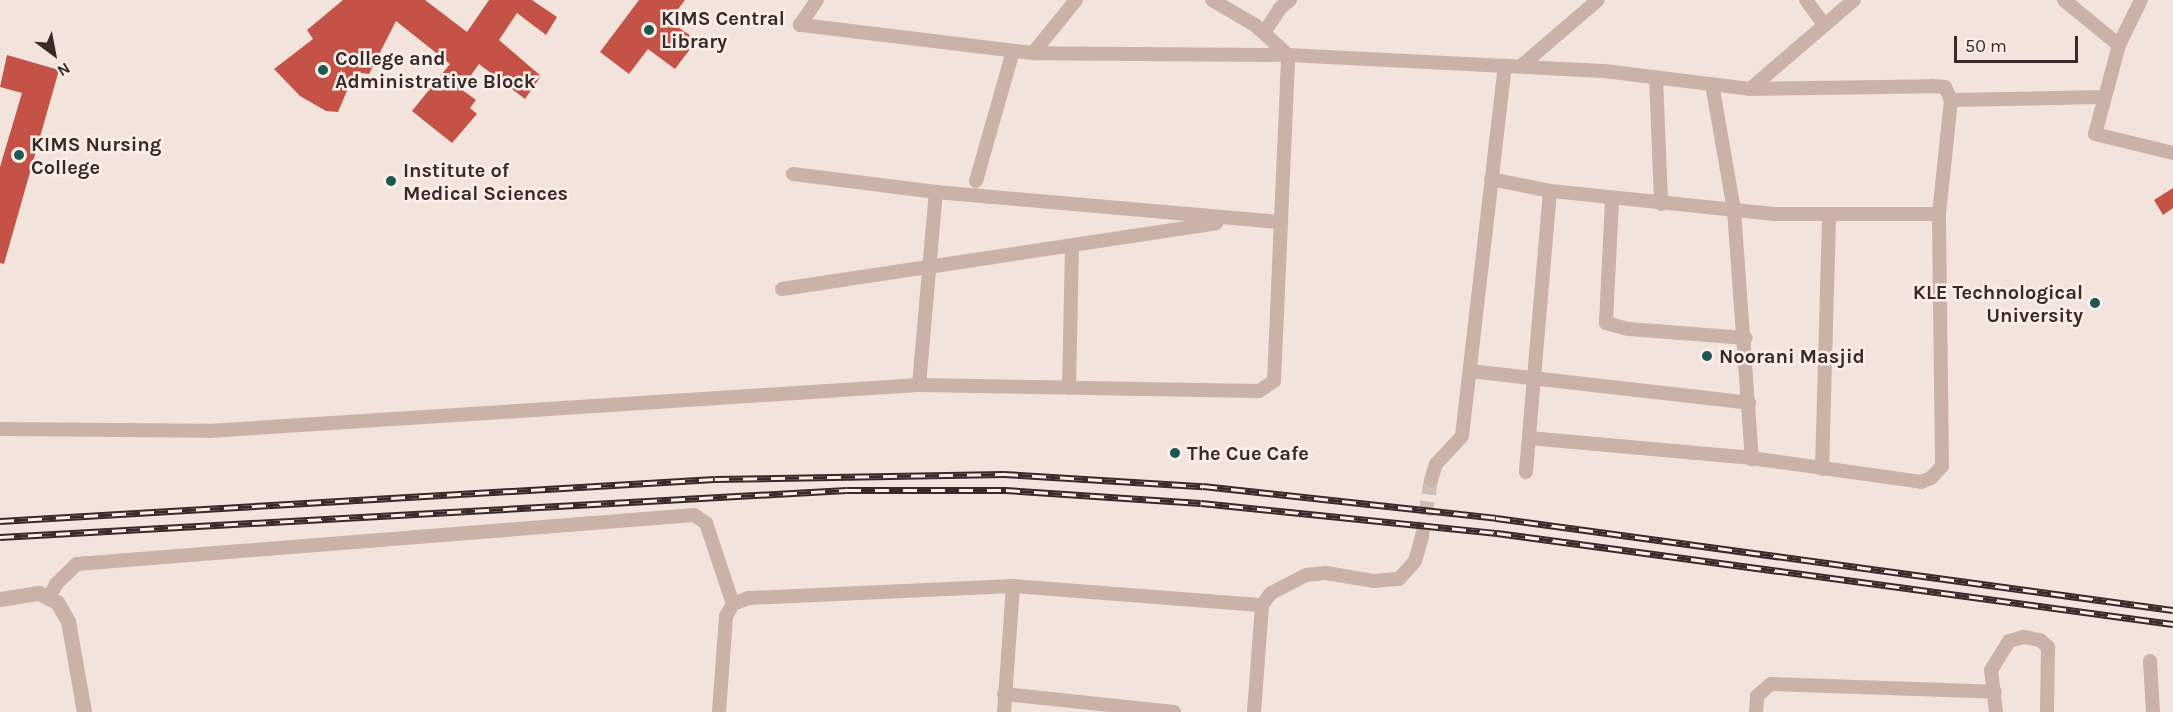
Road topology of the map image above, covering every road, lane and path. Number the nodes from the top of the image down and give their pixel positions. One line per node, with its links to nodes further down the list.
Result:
1 (818, 0): 13 (street)
2 (1076, 0): 14 (street)
3 (1212, 0): 11 (street)
4 (1598, 0): 17 (street)
5 (1806, 0): 10 (street)
6 (1854, 0): 10 (street)
7 (2064, 0): 12 (street)
8 (2141, 0): 12 (street)
9 (1285, 3): 11 (street)
10 (1823, 23): 20 (street)
11 (1264, 33): 15 (street)
12 (2119, 45): 21 (street)
13 (1013, 51): 14 (street); 26 (street)
14 (1033, 53): 15 (street)
15 (1288, 55): 16 (street); 35 (street)
16 (1505, 65): 17 (street); 25 (street)
17 (1521, 66): 18 (street)
18 (1656, 77): 19 (street); 30 (street)
19 (1712, 84): 20 (street); 31 (street)
20 (1750, 89): 22 (street)
21 (2103, 97): 22 (street); 23 (street)
22 (1951, 100): 33 (street)
23 (2173, 153)
24 (793, 174): 27 (street)
25 (1491, 179): 28 (street); 40 (street)
26 (976, 181)
27 (936, 192): 34 (street); 37 (street)
28 (1550, 192): 29 (street); 41 (street)
29 (1612, 201): 30 (street); 39 (street)
30 (1661, 204): 31 (street)
31 (1734, 210): 32 (street); 39 (street)
32 (1829, 214): 33 (street); 48 (street)
33 (1939, 214): 48 (street)
34 (1235, 220): 35 (street); 36 (street)
35 (1279, 222): 43 (street)
36 (1072, 247): 37 (street); 43 (street)
37 (928, 268): 38 (street); 42 (street)
38 (782, 289)
39 (1746, 338): 44 (street)
40 (1470, 371): 41 (street); 50 (street)
41 (1534, 378): 44 (street); 46 (street)
42 (919, 385): 43 (street); 45 (street)
43 (1069, 388)
44 (1749, 403): 47 (street)
45 (0, 429)
46 (1529, 438): 47 (street); 49 (street)
47 (1752, 459): 48 (street)
48 (1822, 469)
49 (1526, 472)
50 (1431, 480)
51 (1422, 536): 56 (street)
52 (1013, 586): 55 (street); 56 (street); 59 (street)
53 (49, 598): 54 (street); 55 (street); 61 (street)
54 (0, 599)
55 (733, 604): 62 (street)
56 (1262, 605): 65 (street)
57 (2150, 662): 69 (street)
58 (1995, 692): 66 (street); 67 (street); 68 (street)
59 (1004, 694): 60 (street); 63 (street)
60 (1125, 710): 64 (street)
61 (84, 712)
62 (719, 712)
63 (1004, 712)
64 (1174, 712)
65 (1254, 712)
66 (1756, 712)
67 (1996, 712)
68 (2047, 712)
69 (2152, 712)

